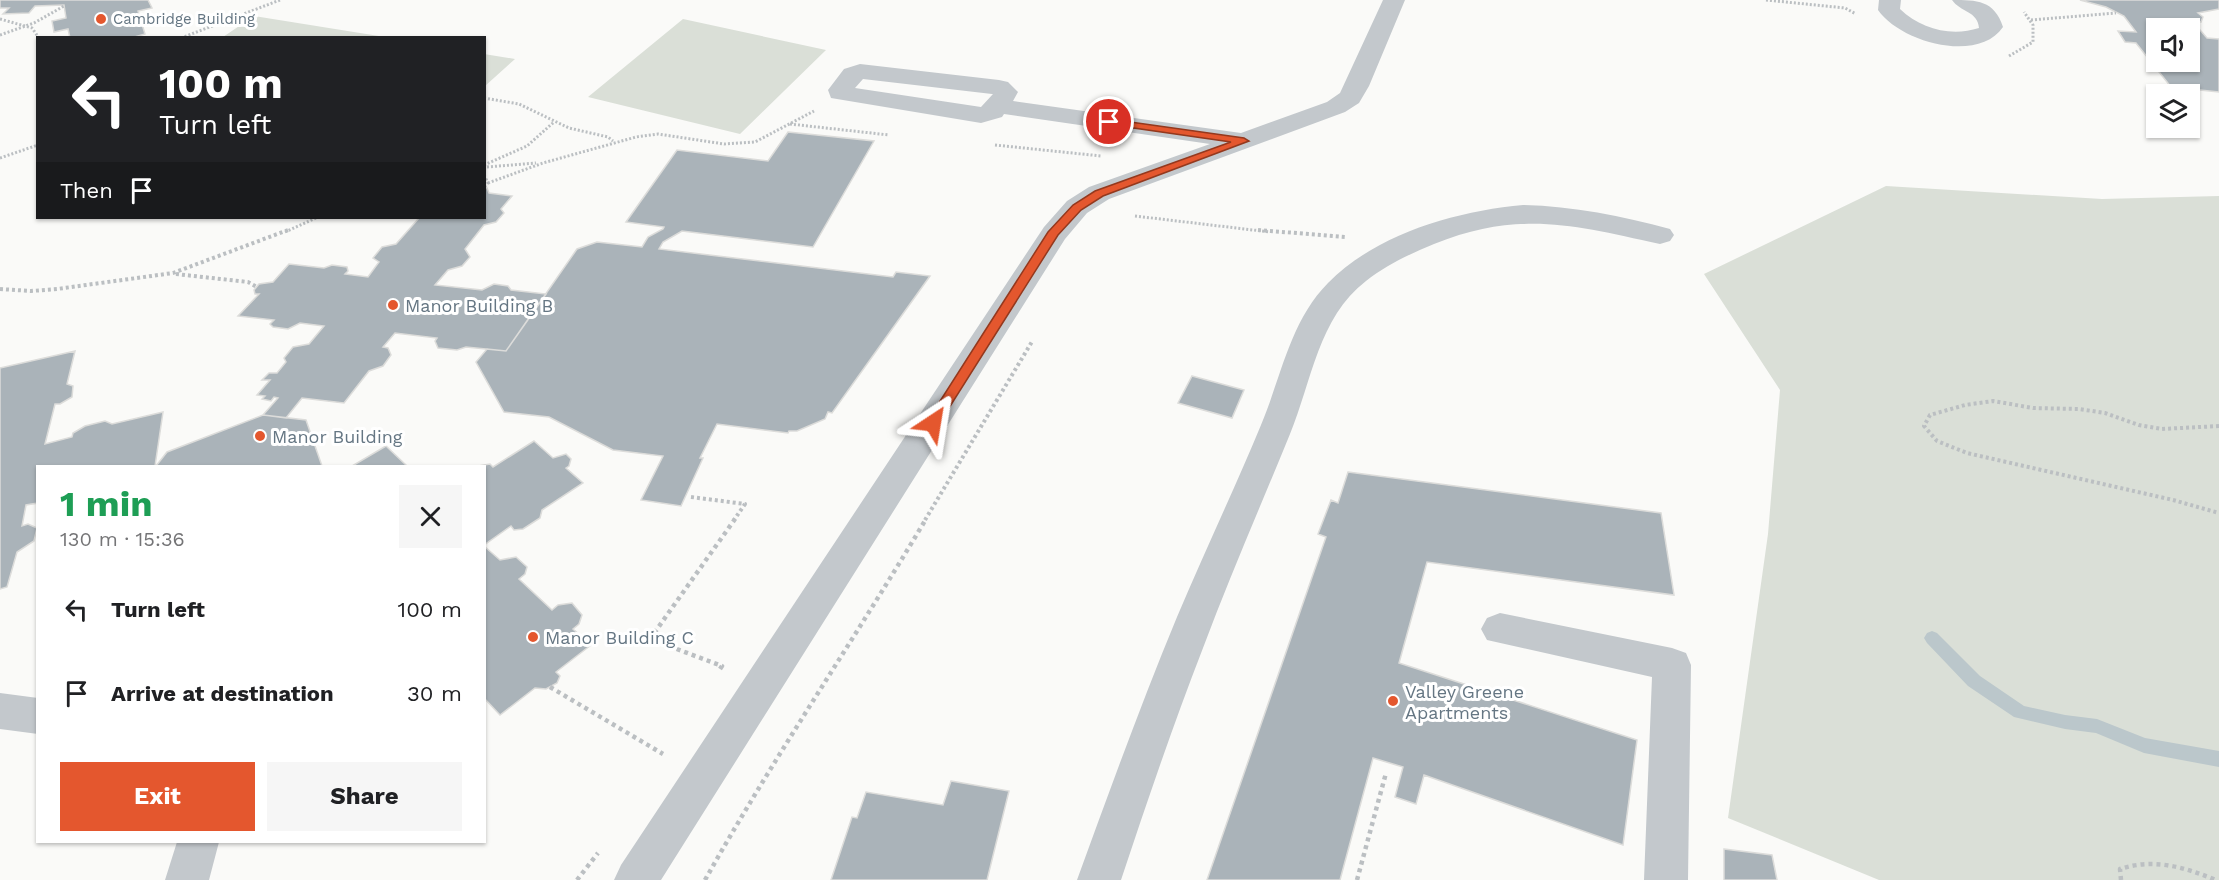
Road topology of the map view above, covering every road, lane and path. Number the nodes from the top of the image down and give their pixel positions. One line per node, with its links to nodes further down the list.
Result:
1 (280, 0): 12 (path)
2 (1394, 0): 17 (lane)
3 (1963, 0): 4 (lane)
4 (1884, 1)
5 (64, 6): 9 (path)
6 (2116, 12): 8 (path)
7 (0, 19): 9 (path)
8 (2026, 20)
9 (25, 26): 10 (path); 11 (path)
10 (0, 35)
11 (38, 36)
12 (186, 36)
13 (844, 95): 16 (path); 17 (lane)
14 (486, 98): 15 (path)
15 (554, 122): 16 (path); 21 (path)
16 (614, 141): 20 (path)
17 (1244, 141): 45 (lane)
18 (36, 146): 19 (path)
19 (0, 158)
20 (543, 163): 22 (path); 24 (path)
21 (486, 165)
22 (486, 166)
23 (486, 179): 24 (path)
24 (488, 183)
25 (1133, 215): 28 (path)
26 (314, 219): 29 (path)
27 (1660, 235): 47 (lane)
28 (1349, 237)
29 (173, 273): 30 (path); 31 (path)
30 (257, 287)
31 (0, 289)
32 (1039, 330): 46 (path)
33 (2219, 426): 35 (path)
34 (691, 497): 37 (path)
35 (2219, 513)
36 (1500, 629): 49 (lane)
37 (722, 666)
38 (550, 687): 41 (path)
39 (0, 711): 40 (lane)
40 (36, 716)
41 (663, 754)
42 (1386, 772): 48 (path)
43 (198, 843): 44 (lane)
44 (187, 880)
45 (636, 880)
46 (705, 880)
47 (1099, 880)
48 (1357, 880)
49 (1666, 880)
50 (2121, 880): 51 (path)
51 (2216, 880)

